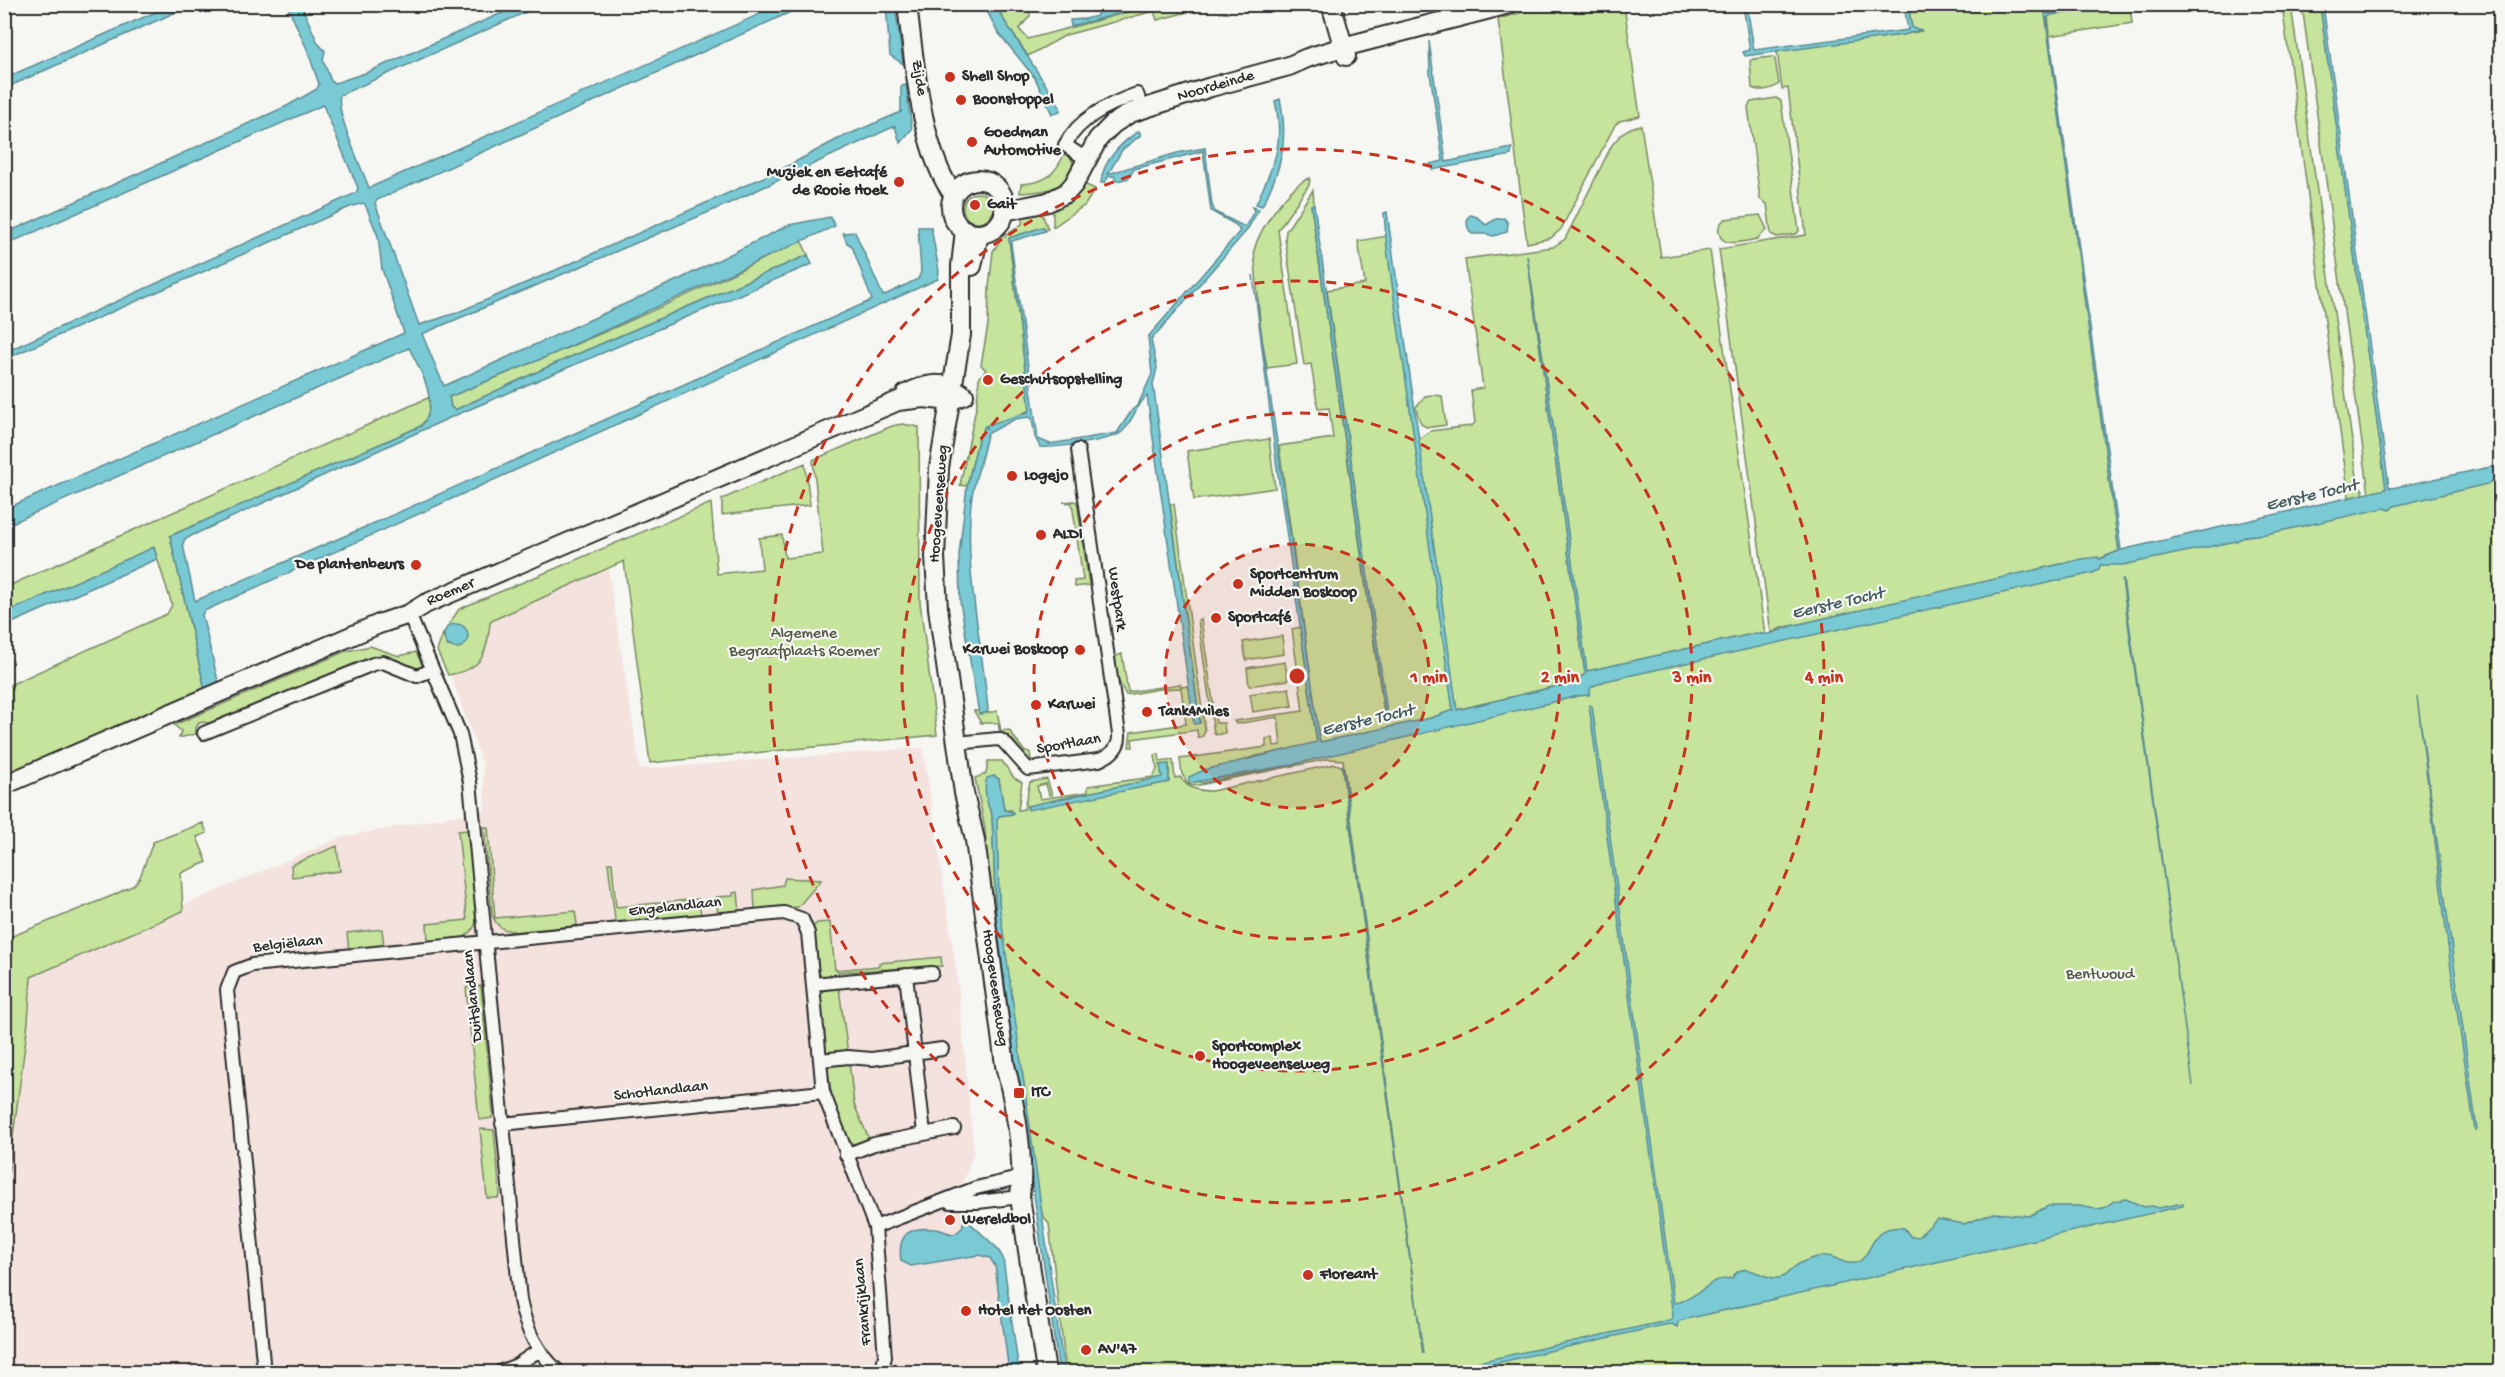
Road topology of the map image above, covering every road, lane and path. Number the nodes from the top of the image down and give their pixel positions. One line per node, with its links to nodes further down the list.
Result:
1 (907, 4): 7 (main road, Zijde)
2 (1331, 4): 4 (main road)
3 (1509, 4): 4 (main road, Noordeinde)
4 (1345, 51): 5 (main road, Noordeinde)
5 (1142, 107): 6 (main road, Noordeinde); 6 (street)
6 (1082, 166): 8 (main road, Noordeinde)
7 (959, 190): 8 (main road); 9 (main road)
8 (1004, 204): 9 (main road)
9 (972, 232): 10 (main road, Hoogeveenseweg)
10 (956, 394): 12 (main road, Roemer); 15 (main road, Hoogeveenseweg)
11 (1078, 450): 16 (street, Westpark)
12 (409, 614): 13 (street, Duitslandlaan); 17 (main road, Roemer)
13 (432, 670): 14 (street); 18 (street, Duitslandlaan)
14 (204, 733)
15 (962, 743): 16 (street, Sportlaan); 30 (main road, Hoogeveenseweg)
16 (1113, 752)
17 (4, 785)
18 (485, 944): 21 (street, Engelandlaan); 26 (street, Duitslandlaan); 35 (street, Belgiëlaan)
19 (932, 973): 20 (street)
20 (906, 975): 21 (street); 23 (street)
21 (813, 984): 24 (street, Engelandlaan)
22 (942, 1049): 23 (street)
23 (915, 1053): 24 (street); 28 (street)
24 (820, 1060): 25 (street, Engelandlaan)
25 (823, 1092): 26 (street, Schotlandlaan); 29 (street, Engelandlaan)
26 (502, 1124): 34 (street, Duitslandlaan)
27 (954, 1128): 28 (street)
28 (924, 1133): 29 (street)
29 (846, 1155): 33 (street, Engelandlaan)
30 (1017, 1178): 31 (main road, Hoogeveenseweg); 32 (street)
31 (1020, 1197): 32 (street); 39 (main road, Hoogeveenseweg)
32 (945, 1202): 33 (street)
33 (874, 1227): 38 (street, Frankrijklaan)
34 (538, 1351): 36 (street); 37 (street, Duitslandlaan)
35 (264, 1372)
36 (499, 1372)
37 (559, 1372)
38 (881, 1372)
39 (1046, 1372)

